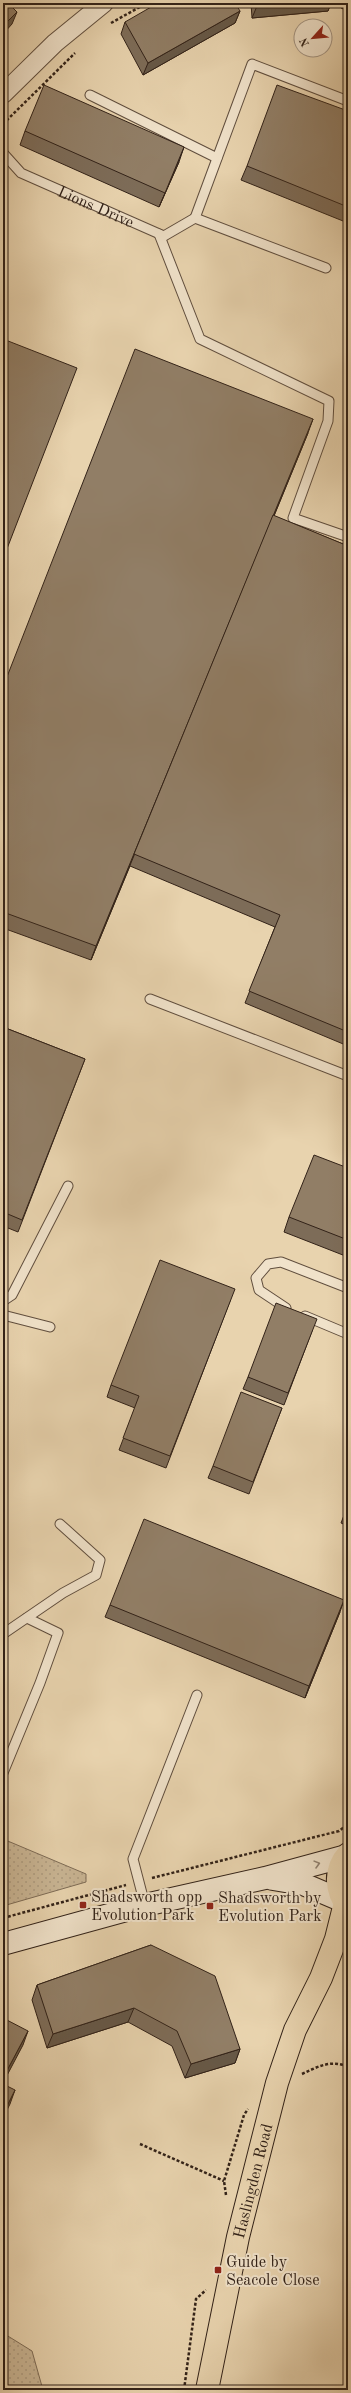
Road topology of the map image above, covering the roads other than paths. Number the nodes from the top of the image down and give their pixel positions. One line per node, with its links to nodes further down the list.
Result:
1 (104, 3): 2 (street)
2 (3, 94)
3 (90, 95): 6 (lane)
4 (348, 101): 6 (lane)
5 (3, 153): 8 (lane, Lions Drive)
6 (217, 158): 7 (lane)
7 (195, 218): 8 (lane); 9 (lane)
8 (160, 234): 10 (lane)
9 (326, 268)
10 (348, 537)
11 (150, 999): 12 (lane)
12 (348, 1076)
13 (68, 1186): 15 (lane)
14 (348, 1288): 18 (lane)
15 (3, 1301)
16 (3, 1315): 17 (lane)
17 (50, 1328)
18 (348, 1334)
19 (60, 1524): 20 (lane)
20 (27, 1618): 21 (lane); 23 (lane)
21 (3, 1634)
22 (196, 1695): 27 (lane)
23 (3, 1773)
24 (347, 1855): 25 (main road, one-way to 24); 26 (highway)
25 (266, 1878): 26 (main road); 27 (main road)
26 (345, 1903): 30 (highway, Haslingden Road)
27 (145, 1904): 28 (main road)
28 (5, 1945)
29 (348, 1954): 30 (highway, Haslingden Road)
30 (322, 1978): 31 (highway, Haslingden Road)
31 (207, 2390)

